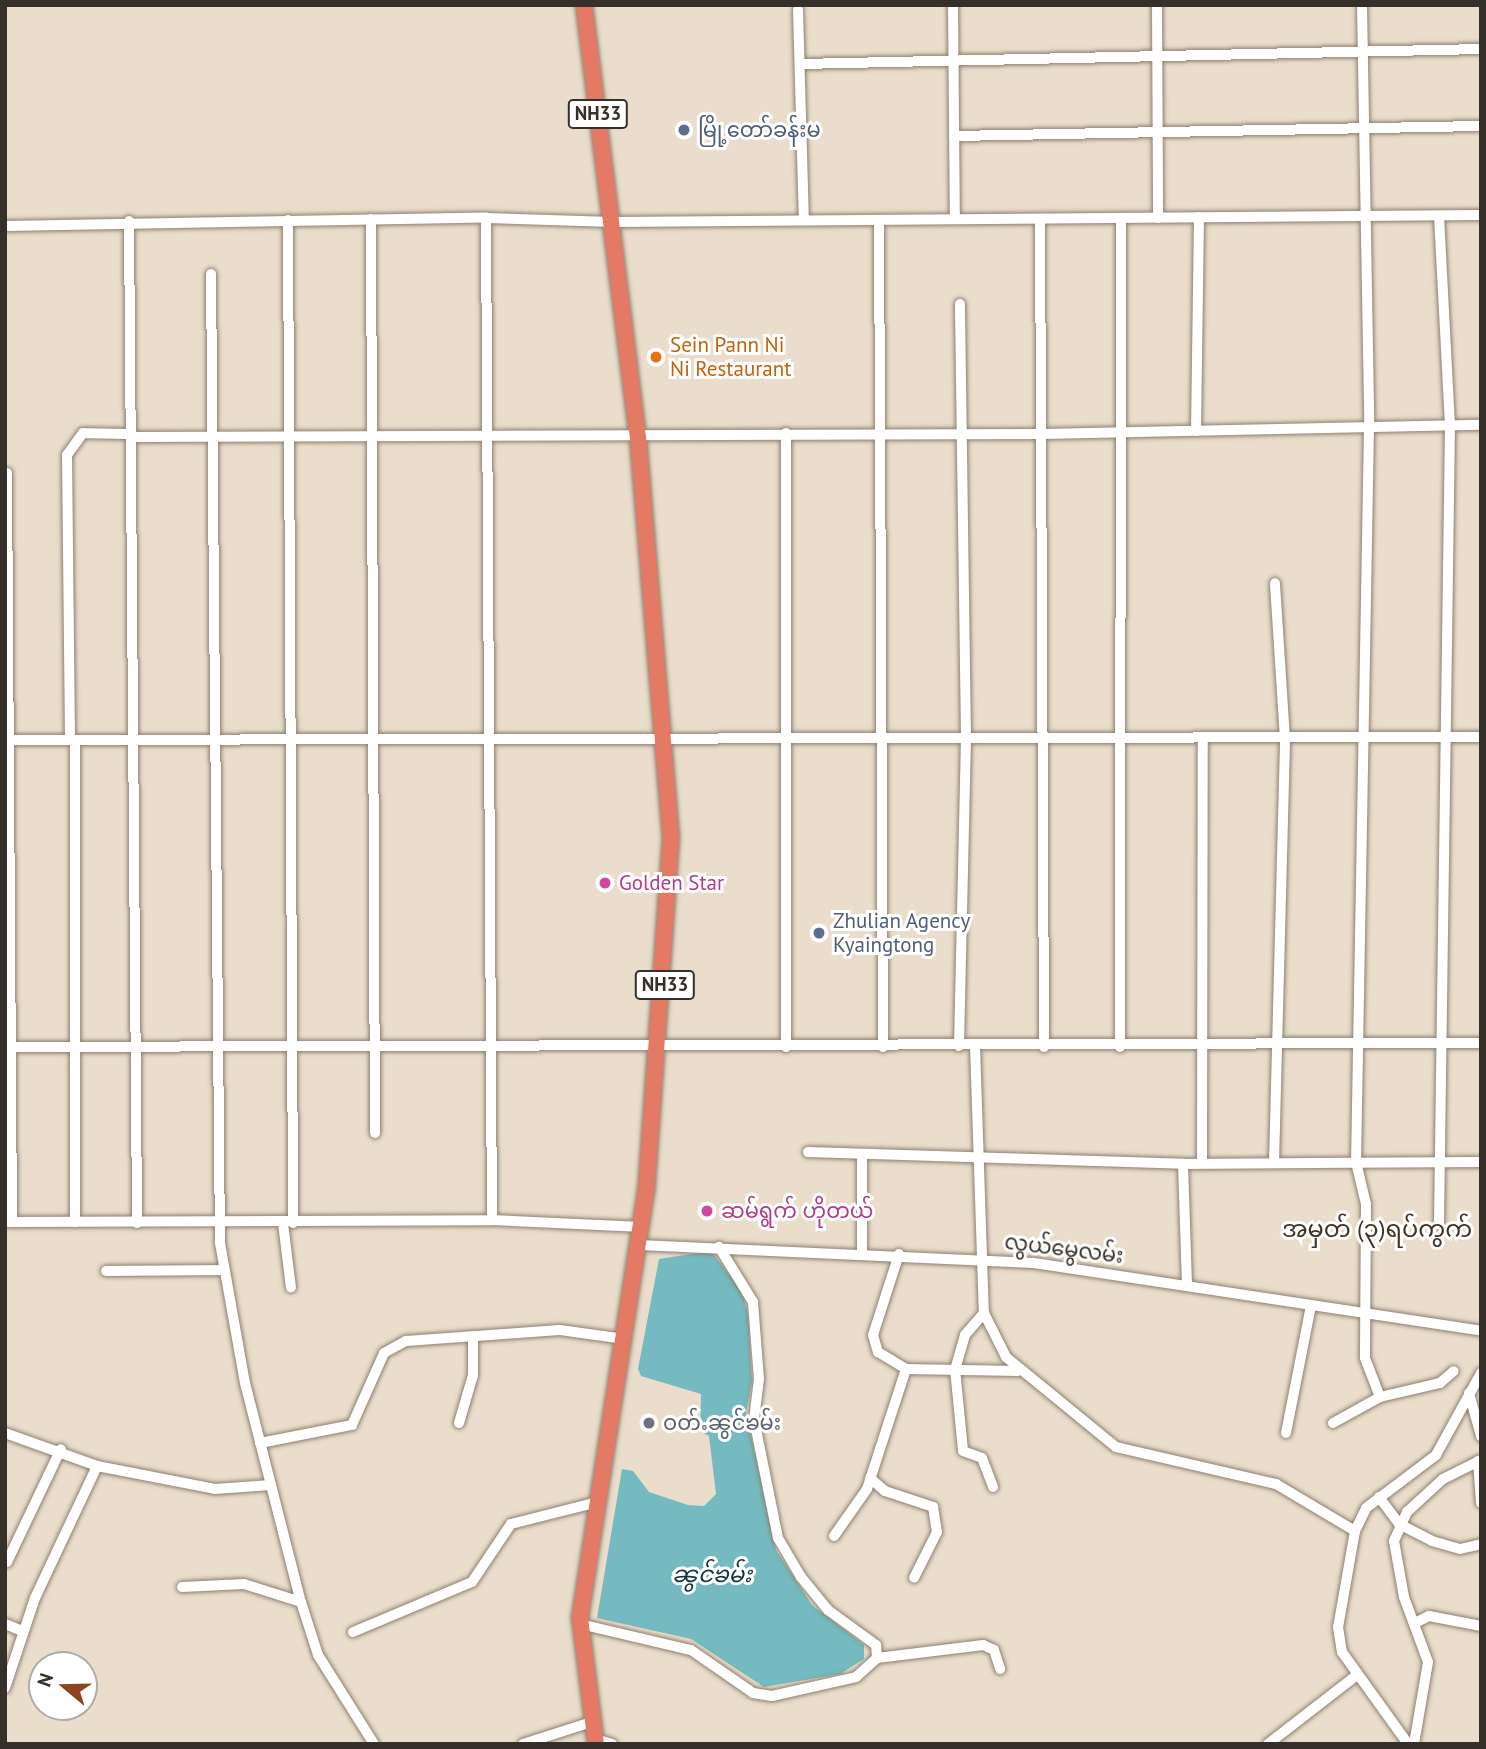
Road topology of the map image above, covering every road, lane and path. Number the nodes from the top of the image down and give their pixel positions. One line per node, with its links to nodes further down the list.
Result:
1 (584, 5): 29 (highway, NH33)
2 (953, 5): 9 (street)
3 (1157, 5): 8 (street)
4 (1362, 5): 7 (street)
5 (798, 10): 10 (street)
6 (1481, 49): 7 (street)
7 (1363, 50): 8 (street); 12 (street)
8 (1157, 54): 9 (street); 13 (street)
9 (954, 59): 10 (street); 14 (street)
10 (800, 65): 26 (street)
11 (1481, 126): 12 (street)
12 (1362, 131): 13 (street); 16 (street)
13 (1158, 132): 14 (street); 21 (street)
14 (954, 136): 23 (street)
15 (1481, 215): 17 (street)
16 (1367, 216): 17 (street); 18 (street); 35 (street)
17 (1439, 216): 33 (street)
18 (1199, 217): 21 (street); 36 (street)
19 (486, 218): 22 (street); 29 (street); 45 (street)
20 (1121, 218): 21 (street); 24 (street); 38 (street)
21 (1158, 218)
22 (371, 219): 25 (street); 44 (street)
23 (955, 219): 24 (street); 27 (street)
24 (1040, 219): 41 (street)
25 (288, 220): 28 (street); 47 (street)
26 (804, 220): 27 (street); 29 (street)
27 (879, 220): 40 (street)
28 (129, 221): 30 (street); 42 (street)
29 (613, 222): 46 (highway, NH33)
30 (5, 226)
31 (211, 274): 43 (street)
32 (960, 304): 37 (street)
33 (1450, 425): 34 (street); 35 (street); 61 (street)
34 (1481, 425)
35 (1369, 427): 36 (street); 67 (street)
36 (1196, 431): 38 (street)
37 (964, 432): 40 (street); 41 (street); 53 (street)
38 (1120, 432): 41 (street); 55 (street)
39 (786, 433): 40 (street); 46 (street); 51 (street)
40 (883, 433): 52 (street)
41 (1042, 434): 54 (street)
42 (133, 435): 43 (street); 63 (street); 64 (street)
43 (210, 435): 47 (street); 65 (street)
44 (372, 435): 45 (street); 47 (street); 57 (street)
45 (485, 436): 46 (street); 58 (street)
46 (638, 437): 59 (highway, NH33)
47 (292, 438): 66 (street)
48 (7, 472): 62 (street)
49 (1275, 583): 60 (street)
50 (1481, 737): 61 (street)
51 (791, 738): 52 (street); 59 (street); 82 (street)
52 (886, 738): 53 (street); 83 (street)
53 (966, 738): 54 (street); 78 (street)
54 (1044, 738): 55 (street); 84 (street)
55 (1123, 738): 56 (street); 85 (street)
56 (1203, 738): 60 (street); 86 (street)
57 (373, 739): 58 (street); 66 (street); 71 (street)
58 (489, 739): 59 (street); 72 (street)
59 (663, 739): 68 (highway, NH33)
60 (1286, 739): 67 (street); 80 (street)
61 (1444, 739): 67 (street); 73 (street)
62 (9, 740): 63 (street); 81 (street)
63 (73, 740): 64 (street); 76 (street)
64 (135, 740): 65 (street); 77 (street)
65 (213, 740): 66 (street); 74 (street)
66 (295, 740): 75 (street)
67 (1363, 741): 69 (street)
68 (661, 1042): 72 (street); 82 (street); 104 (highway, NH33)
69 (1360, 1043): 73 (street); 80 (street); 95 (street)
70 (1481, 1043): 73 (street)
71 (377, 1044): 72 (street); 75 (street); 87 (street)
72 (491, 1044): 97 (street)
73 (1438, 1044): 91 (street)
74 (215, 1045): 75 (street); 77 (street); 100 (street)
75 (294, 1045): 102 (street)
76 (74, 1046): 77 (street); 81 (street); 99 (street)
77 (137, 1046): 101 (street)
78 (959, 1046): 79 (street); 83 (street)
79 (975, 1046): 84 (street); 90 (street)
80 (1280, 1046): 86 (street); 94 (street)
81 (9, 1047): 98 (street)
82 (786, 1047): 83 (street)
83 (883, 1047)
84 (1044, 1047): 85 (street)
85 (1120, 1047): 86 (street)
86 (1200, 1047): 93 (street)
87 (374, 1133)
88 (808, 1152): 89 (street)
89 (862, 1154): 90 (street); 108 (street)
90 (981, 1158): 96 (street); 109 (street)
91 (1438, 1162): 92 (street); 95 (street); 103 (street)
92 (1481, 1162)
93 (1202, 1163): 94 (street); 96 (street)
94 (1274, 1163): 95 (street)
95 (1356, 1163): 115 (street)
96 (1183, 1164): 112 (street)
97 (492, 1220): 102 (street); 104 (street)
98 (9, 1222): 99 (street)
99 (75, 1222): 101 (street)
100 (218, 1222): 101 (street); 102 (street); 110 (street)
101 (137, 1223)
102 (288, 1223): 113 (street)
103 (1439, 1224)
104 (642, 1227): 105 (highway, NH33)
105 (639, 1245): 106 (street, လွယ်မွေလမ်း); 119 (highway, NH33)
106 (719, 1247): 108 (street, လွယ်မွေလမ်း); 156 (street)
107 (899, 1254): 108 (street, လွယ်မွေလမ်း); 109 (street, လွယ်မွေလမ်း); 121 (street)
108 (862, 1255)
109 (981, 1259): 112 (street, လွယ်မွေလမ်း); 116 (street)
110 (223, 1270): 111 (street); 132 (street)
111 (106, 1271)
112 (1187, 1286): 114 (street, လွယ်မွေလမ်း)
113 (291, 1288)
114 (1311, 1305): 115 (street, လွယ်မွေလမ်း); 130 (street)
115 (1361, 1312): 117 (street, လွယ်မွေလမ်း); 126 (street)
116 (984, 1313): 120 (street); 122 (street)
117 (1481, 1331)
118 (473, 1336): 119 (street); 127 (street); 132 (street)
119 (624, 1339): 140 (highway, NH33)
120 (955, 1369): 121 (street); 122 (street); 138 (street)
121 (906, 1370): 136 (street)
122 (1017, 1371): 143 (street)
123 (1454, 1371): 126 (street)
124 (1481, 1373): 125 (street)
125 (1469, 1393): 131 (street); 139 (street)
126 (1380, 1397): 128 (street)
127 (459, 1423)
128 (1333, 1423)
129 (5, 1433): 133 (street)
130 (1286, 1433)
131 (1481, 1436)
132 (260, 1443): 137 (street)
133 (61, 1448): 135 (street); 146 (street)
134 (1479, 1460): 141 (street); 142 (street)
135 (97, 1466): 137 (street); 154 (street)
136 (870, 1478): 144 (street); 147 (street)
137 (271, 1485): 149 (street)
138 (993, 1487)
139 (1379, 1497): 142 (street); 143 (street)
140 (598, 1503): 152 (highway, NH33); 155 (street)
141 (1481, 1503)
142 (1399, 1524): 145 (street); 150 (street)
143 (1355, 1531): 158 (street)
144 (834, 1536)
145 (1481, 1544)
146 (8, 1562)
147 (914, 1578)
148 (182, 1587): 149 (street)
149 (301, 1602): 162 (street)
150 (1415, 1623): 153 (street); 167 (street)
151 (5, 1624): 154 (street)
152 (580, 1624): 156 (street); 160 (highway, NH33)
153 (1481, 1626)
154 (22, 1631): 159 (street)
155 (353, 1632)
156 (877, 1658): 157 (street)
157 (1000, 1669)
158 (1357, 1675): 165 (street); 166 (street)
159 (5, 1688)
160 (592, 1722): 161 (highway, NH33); 163 (street)
161 (596, 1742): 164 (street)
162 (374, 1744)
163 (523, 1744)
164 (612, 1744)
165 (1268, 1744)
166 (1408, 1744)
167 (1414, 1744)

